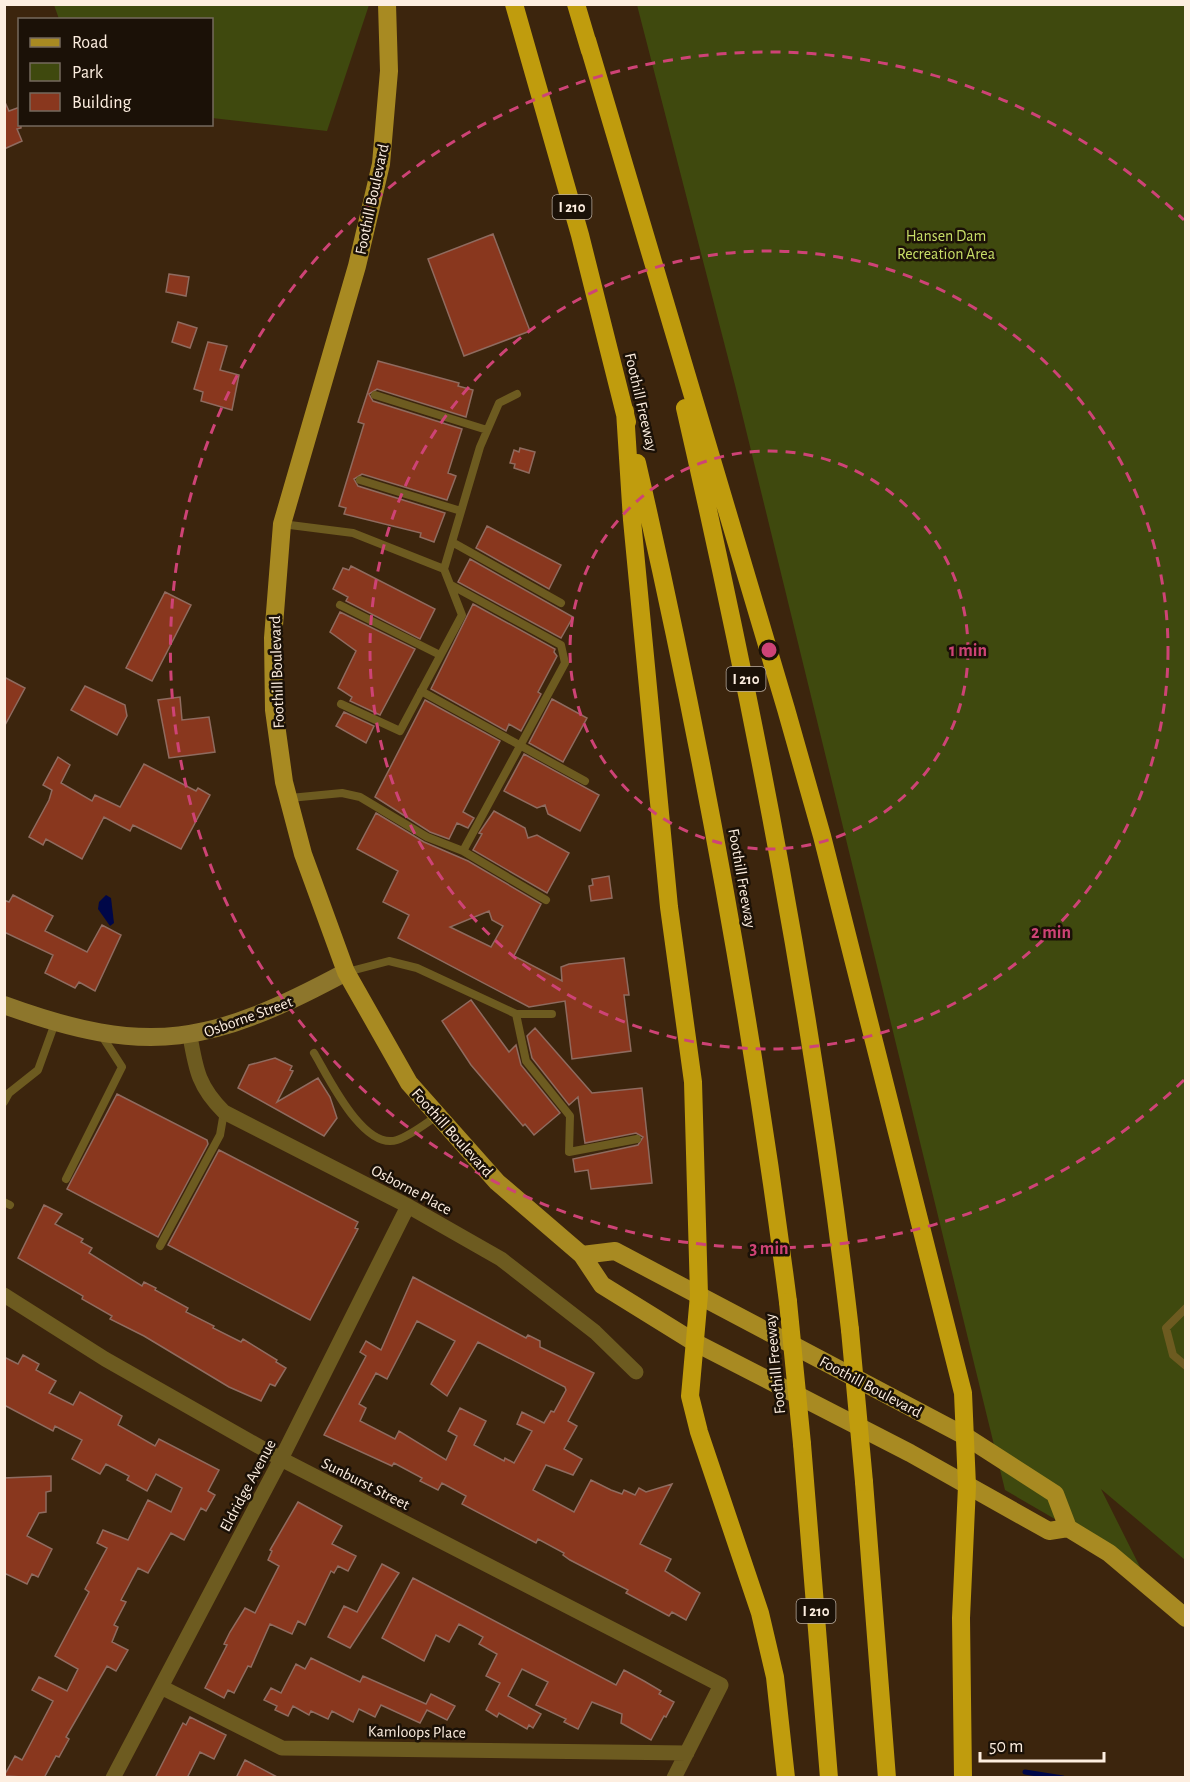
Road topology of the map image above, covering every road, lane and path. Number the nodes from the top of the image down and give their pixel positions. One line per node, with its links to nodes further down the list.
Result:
1 (387, 4): 11 (main road, Foothill Boulevard)
2 (514, 4): 7 (highway, Foothill Freeway / I 210)
3 (576, 4): 4 (highway, I 210)
4 (587, 40): 47 (highway); 58 (highway, I 210, bridge)
5 (517, 394): 8 (lane)
6 (375, 395): 8 (lane)
7 (625, 411): 42 (highway); 57 (highway, Foothill Freeway / I 210, bridge)
8 (487, 429): 10 (lane)
9 (360, 480): 10 (lane)
10 (461, 511): 12 (lane)
11 (282, 524): 13 (lane); 22 (main road, Foothill Boulevard)
12 (452, 542): 13 (lane); 15 (lane)
13 (444, 569): 14 (lane)
14 (451, 585): 17 (lane); 20 (lane)
15 (561, 603)
16 (340, 605): 17 (lane)
17 (440, 655): 18 (lane)
18 (421, 691): 19 (lane); 20 (lane)
19 (341, 704)
20 (520, 747): 21 (lane); 23 (lane)
21 (585, 781)
22 (288, 798): 23 (lane); 25 (main road, Foothill Boulevard)
23 (463, 851): 24 (lane)
24 (546, 900)
25 (346, 972): 27 (lane); 31 (main road, Osborne Street); 35 (main road, Foothill Boulevard)
26 (4, 1005): 29 (main road, Osborne Street)
27 (516, 1014): 28 (lane); 36 (lane)
28 (552, 1014)
29 (56, 1023): 30 (main road, Osborne Street); 33 (lane)
30 (101, 1034): 31 (main road, Osborne Street); 37 (lane)
31 (190, 1036): 34 (street, Osborne Place)
32 (314, 1053): 35 (lane)
33 (4, 1102)
34 (224, 1112): 38 (street, Osborne Place); 39 (lane)
35 (437, 1116): 40 (main road, Foothill Boulevard)
36 (637, 1139)
37 (66, 1179)
38 (408, 1206): 46 (street, Osborne Place); 48 (street, Eldridge Avenue)
39 (160, 1246)
40 (582, 1255): 42 (main road, Foothill Boulevard); 44 (main road, Foothill Boulevard)
41 (4, 1295): 48 (street, Sunburst Street)
42 (699, 1295): 44 (highway); 47 (main road, Foothill Boulevard)
43 (1185, 1308): 45 (lane)
44 (694, 1341): 49 (main road, Foothill Boulevard); 56 (highway)
45 (1185, 1366)
46 (636, 1372)
47 (965, 1436): 49 (highway); 50 (main road, Foothill Boulevard)
48 (281, 1459): 52 (street, Eldridge Avenue); 53 (street, Sunburst Street)
49 (967, 1486): 50 (main road, Foothill Boulevard); 59 (highway)
50 (1068, 1528): 51 (main road, Foothill Boulevard)
51 (1185, 1618)
52 (160, 1687): 53 (street, Kamloops Place); 54 (street, Eldridge Avenue)
53 (687, 1753): 55 (street)
54 (113, 1778)
55 (674, 1778)
56 (786, 1778)
57 (829, 1778)
58 (887, 1778)
59 (963, 1778)

